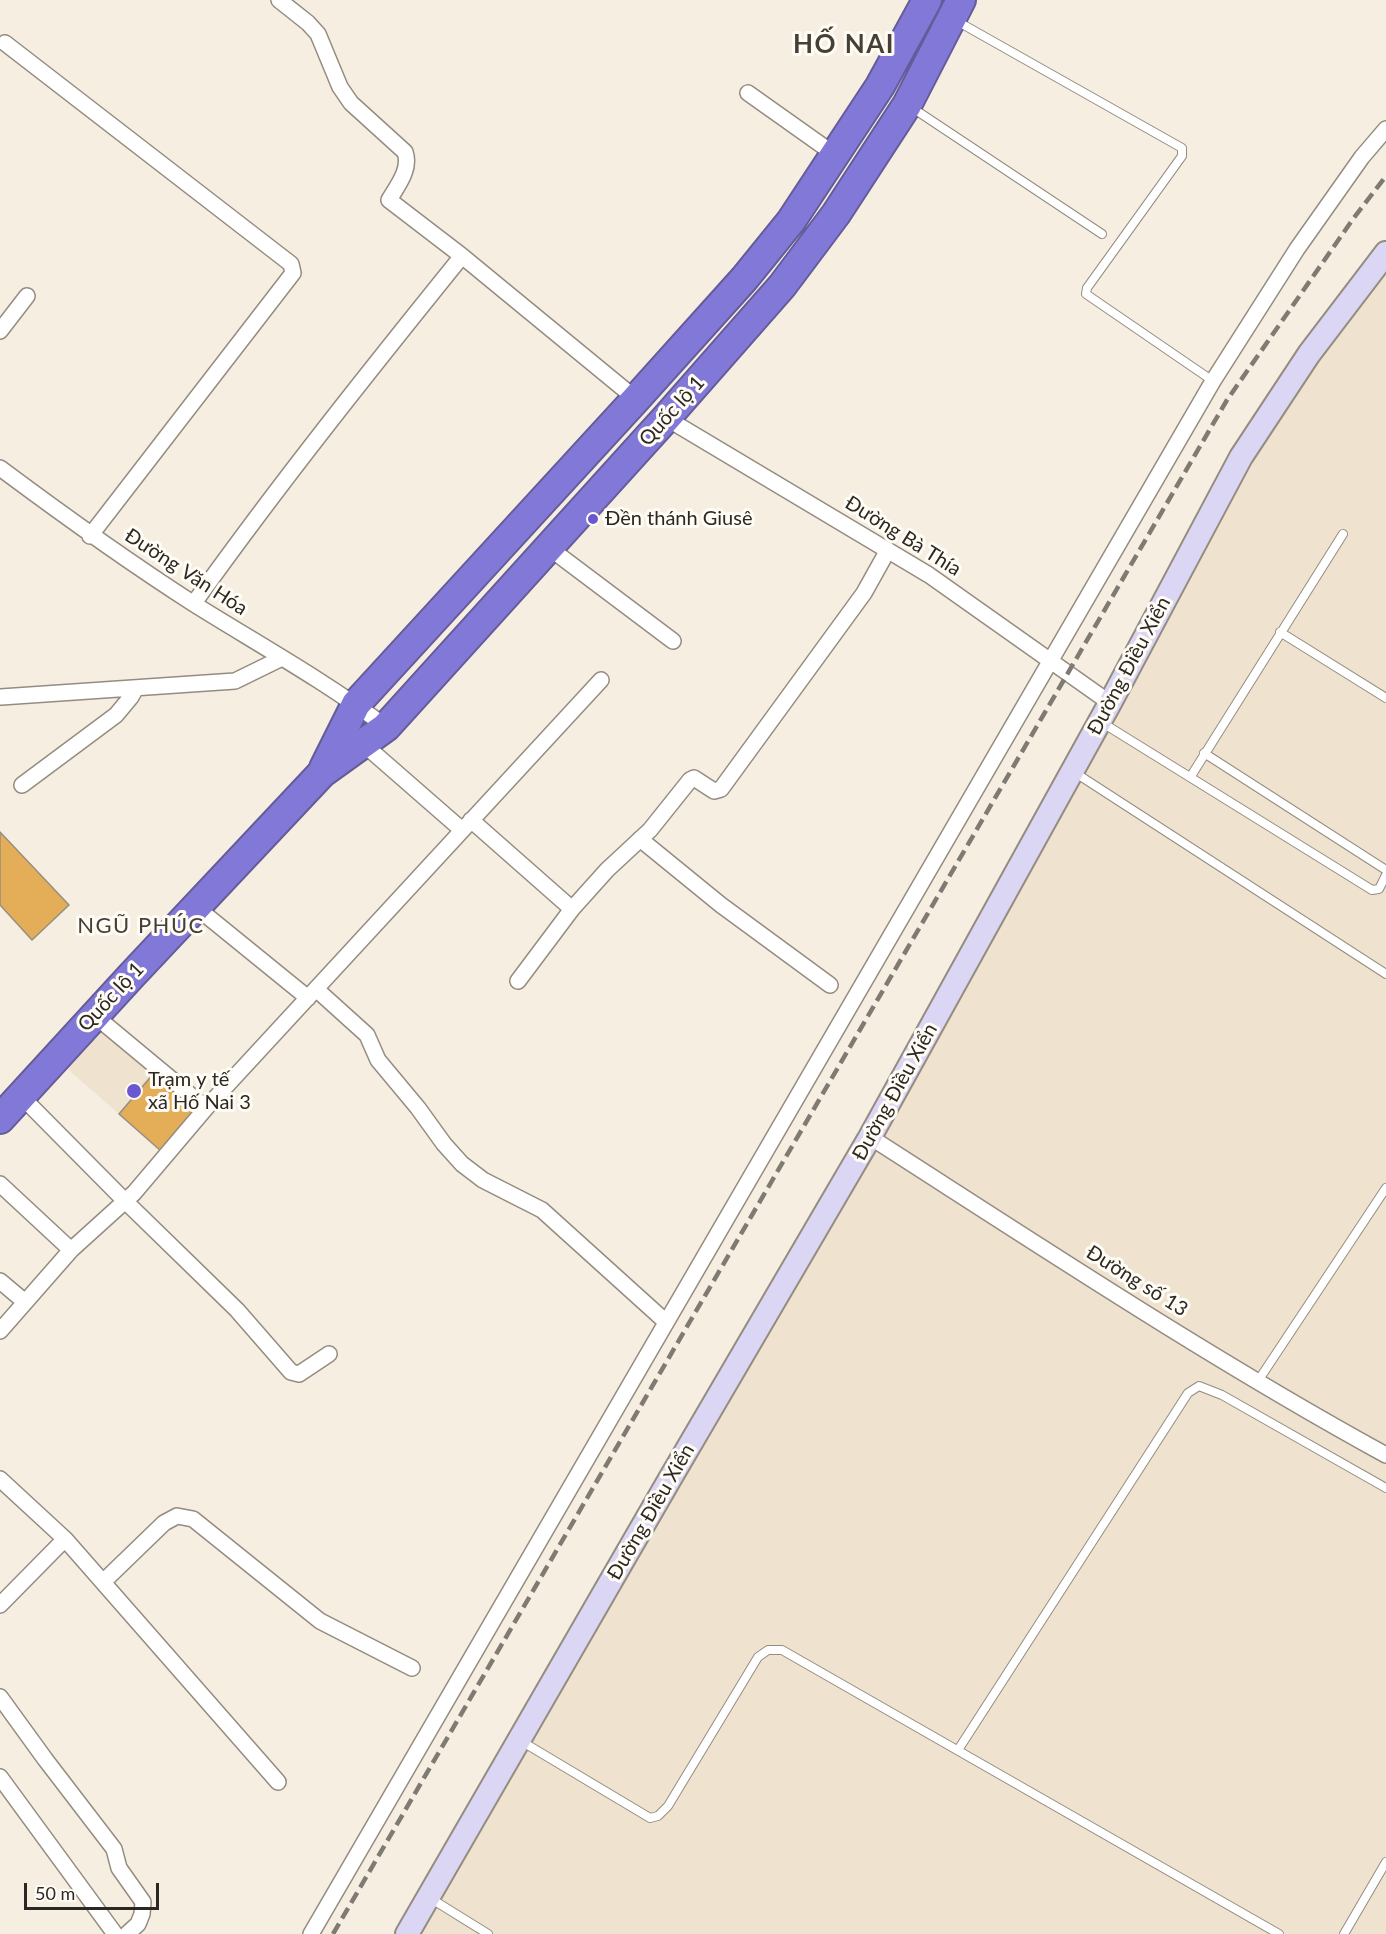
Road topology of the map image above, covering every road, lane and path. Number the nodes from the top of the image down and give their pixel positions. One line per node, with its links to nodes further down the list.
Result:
1 (279, 0): 10 (street)
2 (922, 2): 8 (highway, Quốc lộ 1)
3 (956, 9): 6 (highway, Quốc lộ 1); 14 (lane)
4 (5, 43): 19 (street)
5 (748, 93): 8 (street)
6 (907, 105): 9 (lane); 16 (highway, Quốc lộ 1)
7 (1386, 129): 14 (street)
8 (834, 154): 15 (highway, Quốc lộ 1)
9 (1102, 234)
10 (462, 256): 15 (street); 22 (street)
11 (1384, 260): 31 (street, Đường Điều Xiển)
12 (27, 296): 13 (street)
13 (0, 331)
14 (1213, 381): 26 (street)
15 (636, 399): 16 (highway); 32 (highway, Quốc lộ 1)
16 (666, 418): 20 (highway, Quốc lộ 1); 21 (street, Đường Bà Thía)
17 (0, 468): 19 (street, Đường Văn Hóa)
18 (1343, 534): 23 (lane)
19 (90, 536): 22 (street, Đường Văn Hóa)
20 (548, 548): 24 (street); 32 (highway, Quốc lộ 1)
21 (888, 550): 26 (street, Đường Bà Thía); 38 (street)
22 (194, 603): 25 (street, Đường Văn Hóa)
23 (1280, 632): 30 (lane); 33 (lane)
24 (673, 641)
25 (282, 658): 28 (street); 32 (street, Đường Văn Hóa)
26 (1050, 661): 31 (street, Đường Bà Thía); 58 (street)
27 (601, 680): 37 (street)
28 (135, 688): 29 (street); 36 (street)
29 (1, 697)
30 (1386, 698)
31 (1105, 712): 34 (street, Đường Điều Xiển); 35 (lane)
32 (354, 724): 37 (street, Đường Văn Hóa); 41 (highway, Quốc lộ 1)
33 (1204, 753): 35 (lane); 39 (lane)
34 (1072, 771): 43 (lane); 51 (street, Đường Điều Xiển)
35 (1191, 776): 40 (lane)
36 (22, 785)
37 (467, 825): 42 (street, Đường Văn Hóa); 46 (street)
38 (640, 839): 42 (street); 45 (street)
39 (1386, 870)
40 (1386, 875)
41 (195, 907): 46 (street); 47 (highway, Quốc lộ 1)
42 (572, 909): 44 (street)
43 (1386, 974)
44 (518, 981)
45 (830, 985)
46 (312, 994): 49 (street); 58 (street)
47 (94, 1015): 48 (highway, Quốc lộ 1); 49 (street)
48 (21, 1096): 50 (highway, Quốc lộ 1); 54 (street)
49 (206, 1108): 54 (street)
50 (0, 1119)
51 (870, 1137): 61 (street, Đường số 13); 70 (street, Đường Điều Xiển)
52 (0, 1184): 55 (street)
53 (1386, 1188): 61 (lane)
54 (124, 1200): 55 (street); 60 (street)
55 (71, 1250): 57 (street)
56 (0, 1281): 57 (street)
57 (25, 1302): 59 (street)
58 (666, 1322): 78 (street)
59 (0, 1331)
60 (329, 1354)
61 (1258, 1381): 62 (street, Đường số 13)
62 (1386, 1455)
63 (0, 1479): 65 (street)
64 (1386, 1488): 71 (lane)
65 (65, 1539): 66 (street); 67 (street)
66 (103, 1582): 68 (street); 73 (street)
67 (0, 1605)
68 (412, 1668)
69 (0, 1697): 77 (street)
70 (520, 1740): 71 (lane); 75 (street, Đường Điều Xiển)
71 (958, 1750): 81 (lane)
72 (0, 1777): 76 (street)
73 (278, 1782)
74 (1386, 1862): 82 (lane)
75 (429, 1898): 79 (street, Đường Điều Xiển); 80 (lane)
76 (115, 1934)
77 (127, 1934)
78 (311, 1934)
79 (407, 1934)
80 (488, 1934)
81 (1279, 1934)
82 (1344, 1934)

